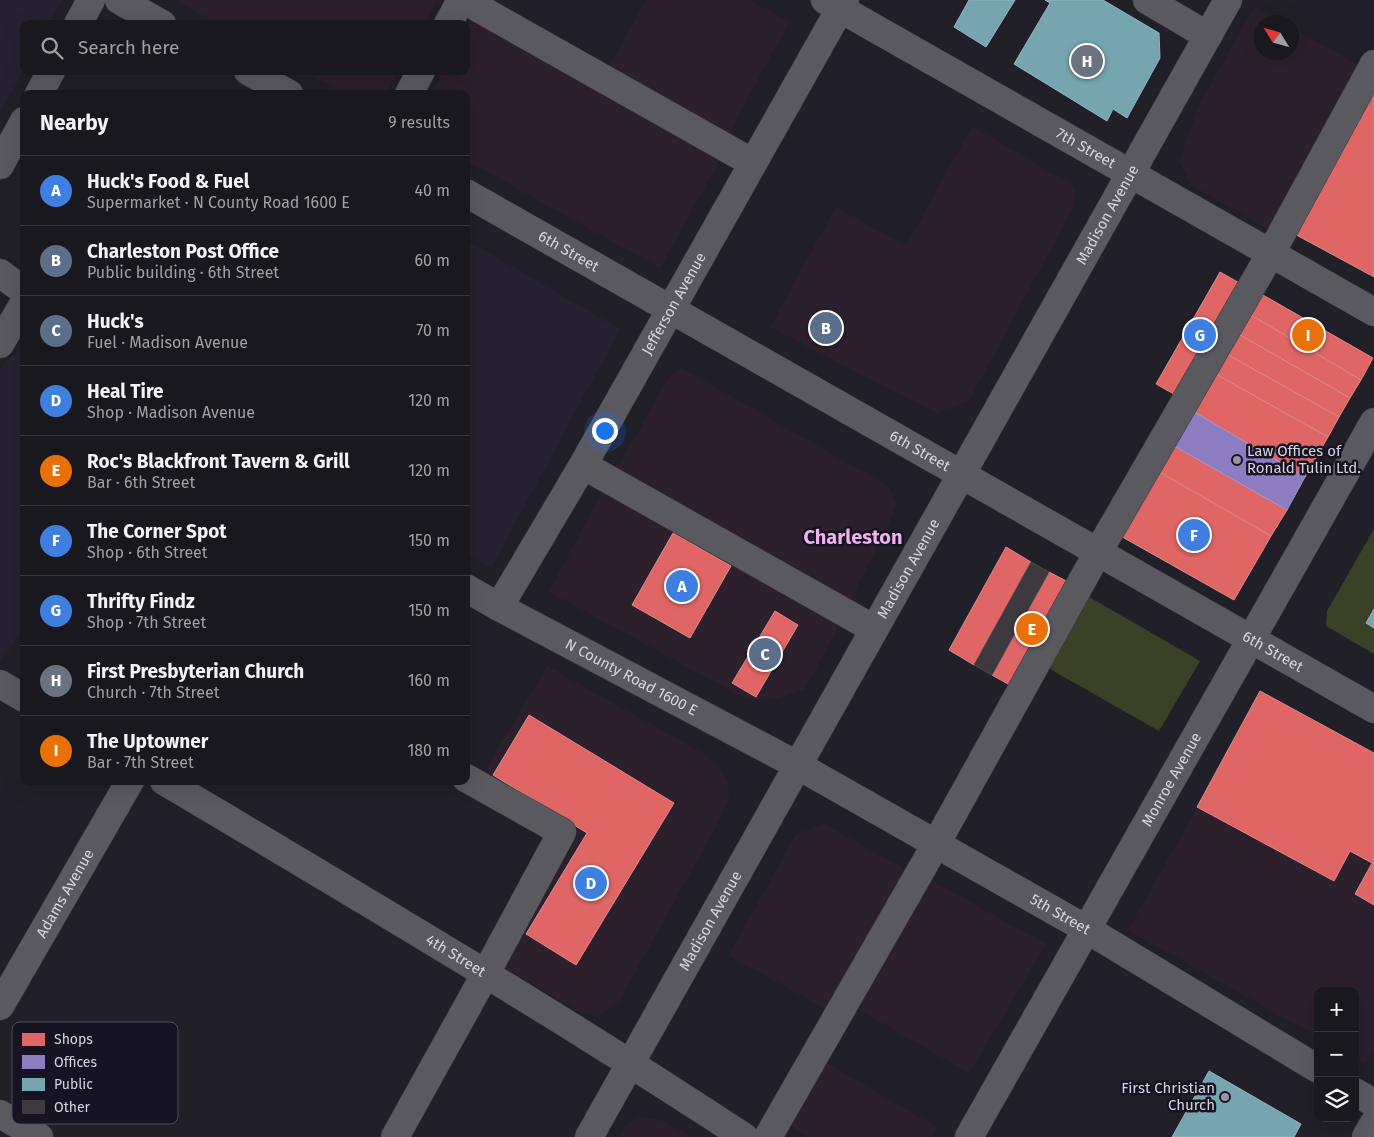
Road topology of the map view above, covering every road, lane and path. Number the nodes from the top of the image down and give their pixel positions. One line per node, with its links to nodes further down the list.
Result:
1 (91, 0): 7 (street)
2 (119, 0): 8 (street)
3 (463, 0): 9 (street); 19 (street)
4 (1147, 0): 10 (street)
5 (1228, 0): 10 (street, Madison Avenue)
6 (837, 3): 19 (street, Jefferson Avenue); 21 (street, 7th Street)
7 (80, 20)
8 (155, 20)
9 (450, 20)
10 (1208, 36): 21 (street, Madison Avenue)
11 (1374, 64): 23 (street)
12 (49, 75): 15 (street)
13 (255, 75): 16 (street)
14 (419, 75): 17 (street)
15 (41, 90)
16 (282, 90)
17 (411, 90)
18 (20, 129): 20 (street)
19 (753, 163): 27 (street, Jefferson Avenue)
20 (0, 165)
21 (1131, 174): 23 (street, 7th Street); 32 (street, Madison Avenue)
22 (470, 195): 27 (street, 6th Street)
23 (1270, 253): 28 (street, 7th Street); 33 (street)
24 (0, 273): 25 (street)
25 (20, 288)
26 (20, 309): 29 (street)
27 (671, 309): 31 (street, Jefferson Avenue); 32 (street, 6th Street)
28 (1374, 312)
29 (0, 344)
30 (1374, 422): 37 (street, Monroe Avenue)
31 (583, 465): 35 (street, Jefferson Avenue); 36 (street)
32 (962, 474): 33 (street, 6th Street); 36 (street, Madison Avenue)
33 (1098, 552): 37 (street, 6th Street); 45 (street)
34 (470, 590): 35 (street, N County Road 1600 E)
35 (500, 607): 41 (street, N County Road 1600 E)
36 (874, 629): 41 (street, Madison Avenue)
37 (1252, 639): 40 (street, 6th Street); 46 (street, Monroe Avenue)
38 (0, 684): 39 (street)
39 (20, 696)
40 (1374, 709)
41 (797, 765): 45 (street, 5th Street); 49 (street, Madison Avenue)
42 (470, 780): 47 (street)
43 (128, 785): 48 (street, Adams Avenue)
44 (171, 785): 47 (street, 4th Street)
45 (936, 844): 46 (street, 5th Street); 61 (street)
46 (1088, 930): 50 (street, 5th Street); 62 (street, Monroe Avenue)
47 (486, 973): 49 (street, 4th Street); 58 (street)
48 (0, 1006)
49 (631, 1063): 59 (street, Madison Avenue); 60 (street, 4th Street)
50 (1314, 1067)
51 (1359, 1094): 52 (street)
52 (1374, 1103)
53 (0, 1114): 54 (street)
54 (12, 1121)
55 (1374, 1123): 63 (street)
56 (17, 1124): 57 (street)
57 (39, 1137)
58 (395, 1137)
59 (589, 1137)
60 (744, 1137)
61 (768, 1137)
62 (969, 1137)
63 (1366, 1137)

